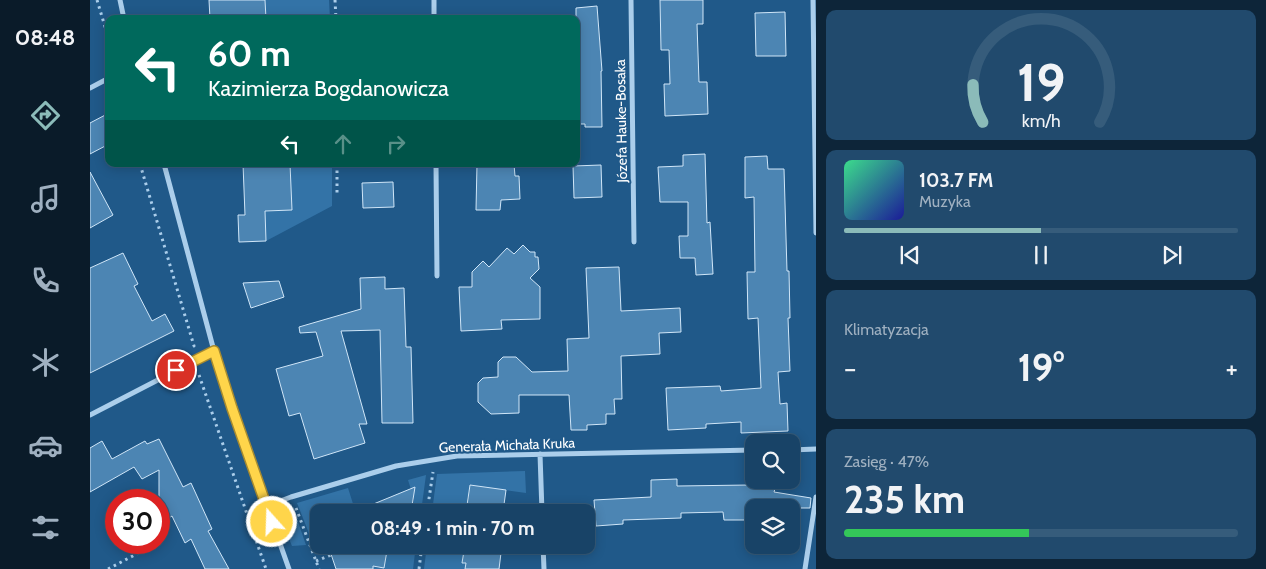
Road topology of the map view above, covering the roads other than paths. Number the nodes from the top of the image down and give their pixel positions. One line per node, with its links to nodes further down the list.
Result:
1 (120, 0): 5 (street)
2 (434, 0): 6 (street)
3 (631, 0): 12 (street, Józefa Hauke-Bosaka)
4 (813, 0): 11 (street)
5 (123, 15)
6 (434, 15)
7 (105, 80): 8 (street)
8 (90, 88)
9 (165, 167): 14 (street)
10 (436, 167): 13 (street)
11 (816, 231)
12 (634, 242)
13 (437, 276)
14 (214, 351): 15 (street); 22 (street)
15 (90, 415)
16 (816, 449): 18 (street)
17 (745, 450): 19 (street, Generała Michała Kruka)
18 (800, 450)
19 (540, 454): 21 (street); 22 (street, Generała Michała Kruka)
20 (816, 497): 26 (street)
21 (542, 504)
22 (267, 506): 24 (street)
23 (543, 554): 25 (street)
24 (289, 569)
25 (544, 569)
26 (805, 569)

